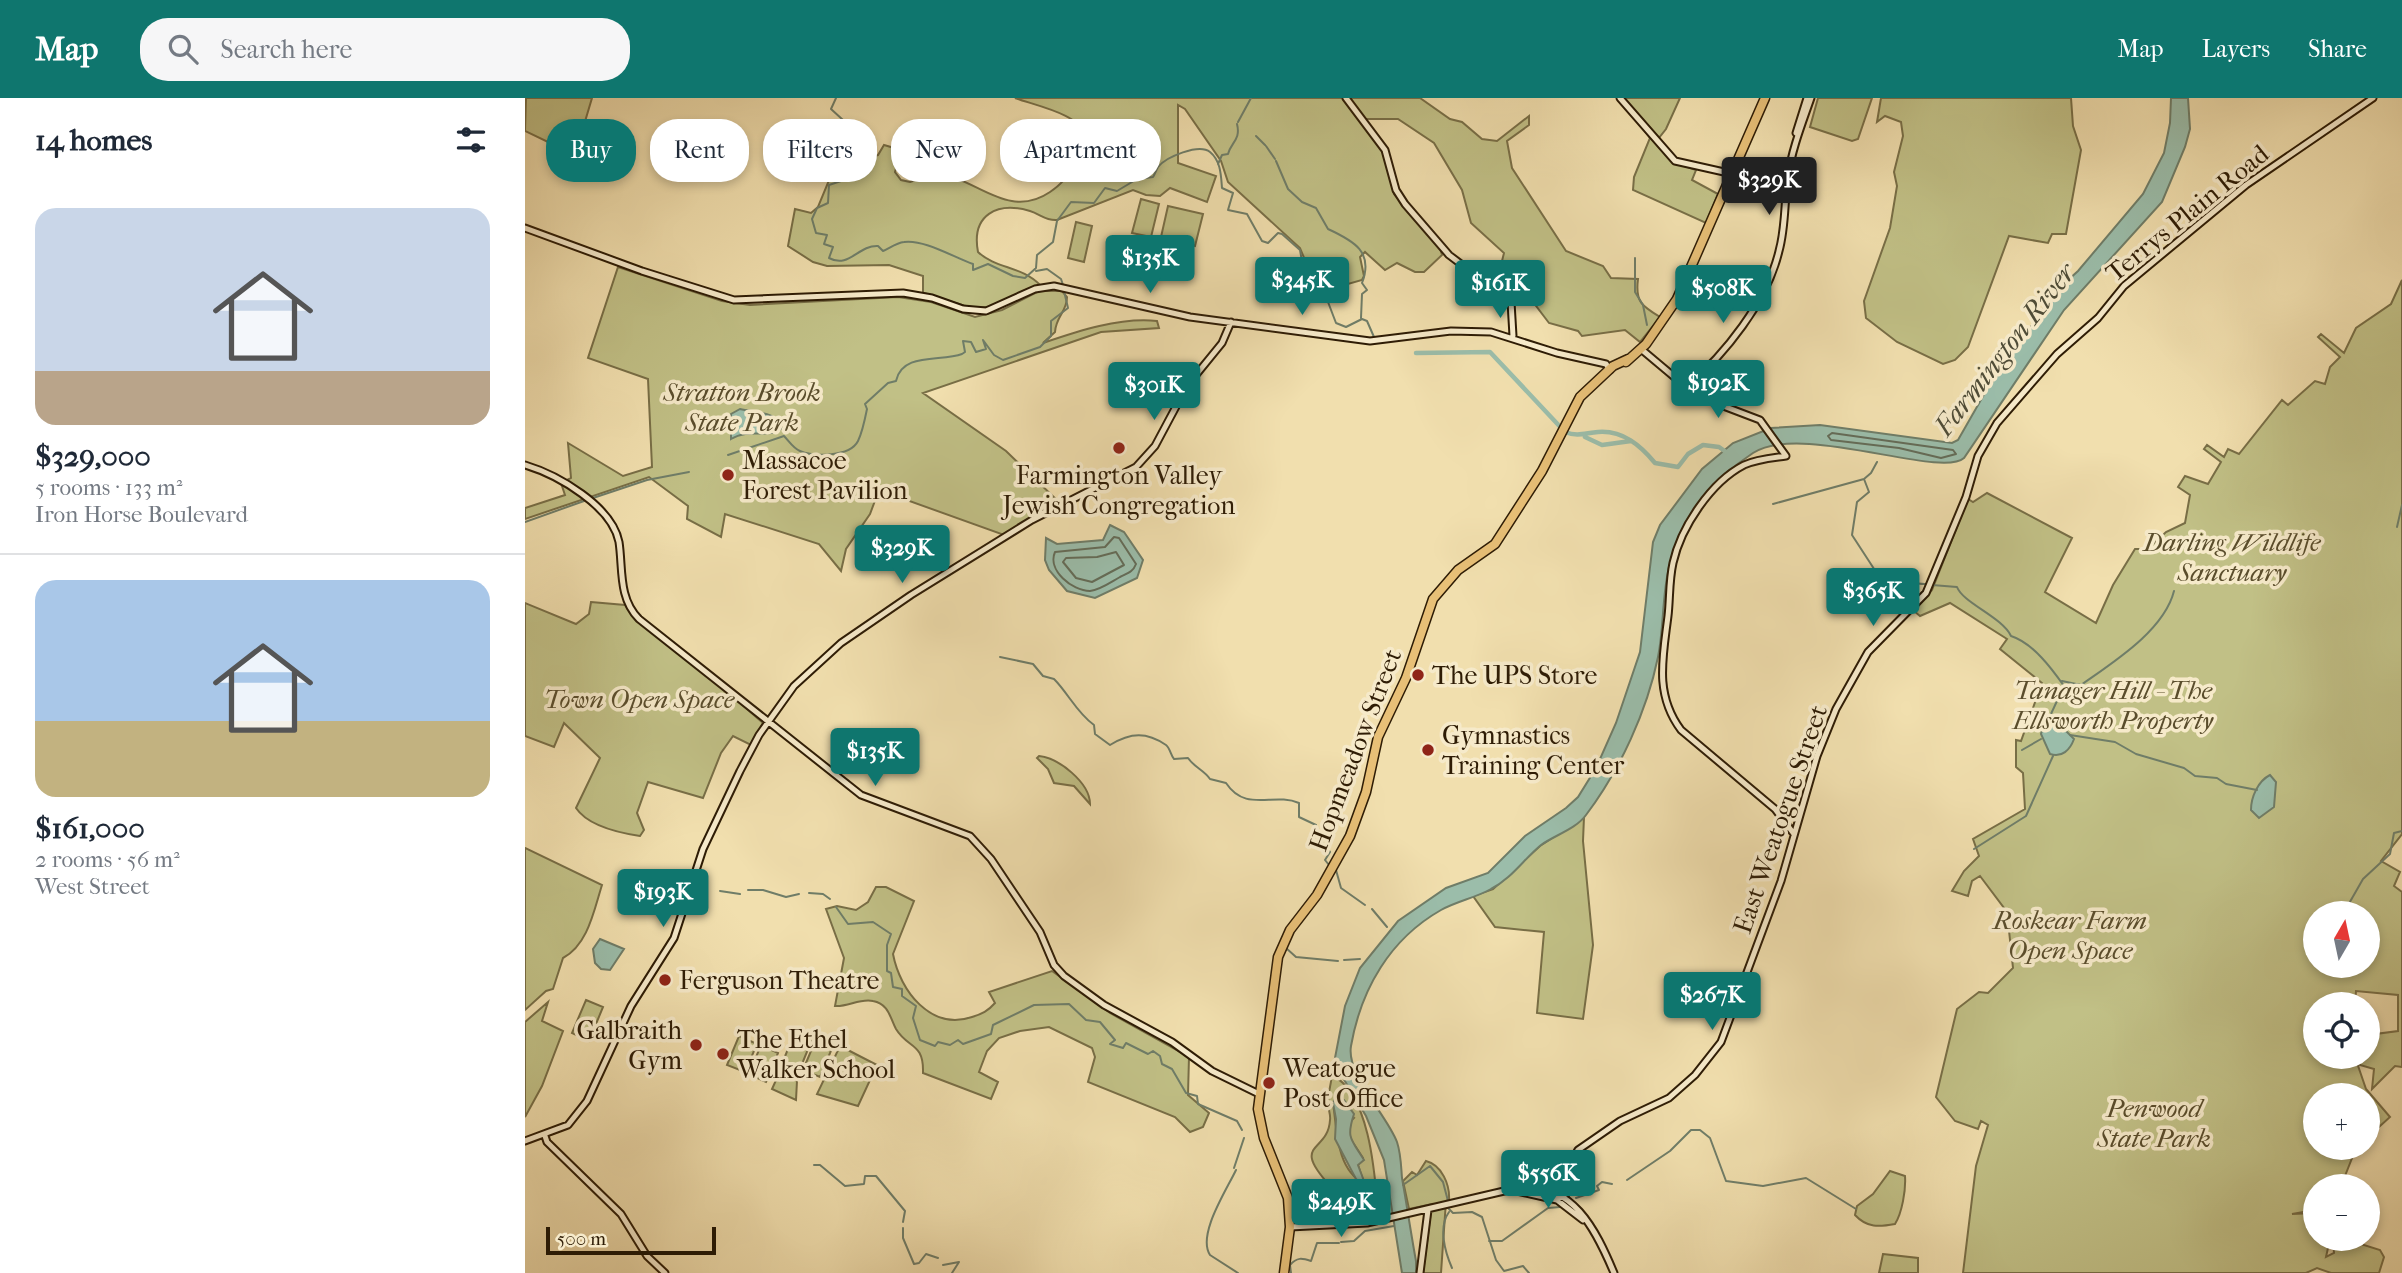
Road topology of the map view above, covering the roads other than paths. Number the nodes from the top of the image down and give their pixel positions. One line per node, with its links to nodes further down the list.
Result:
1 (1346, 98): 9 (street)
2 (1620, 98): 6 (street)
3 (1765, 98): 6 (highway, Hopmeadow Street)
4 (1809, 98): 12 (street)
5 (2373, 98): 13 (street, Terrys Plain Road)
6 (1733, 174): 10 (highway, Hopmeadow Street)
7 (525, 228): 8 (street)
8 (1231, 323): 9 (street); 15 (street)
9 (1513, 337): 11 (street)
10 (1641, 349): 11 (highway, Hopmeadow Street); 12 (street)
11 (1610, 370): 17 (highway, Hopmeadow Street)
12 (1686, 388): 16 (street)
13 (1986, 439): 16 (street, East Weatogue Street)
14 (525, 464): 15 (street)
15 (768, 723): 17 (street); 18 (street)
16 (1794, 834): 20 (street, East Weatogue Street)
17 (1258, 1094): 29 (highway, Hopmeadow Street)
18 (545, 1136): 19 (street); 30 (street)
19 (525, 1141)
20 (1565, 1171): 21 (street, East Weatogue Street); 22 (street)
21 (1556, 1188): 23 (street); 24 (street); 25 (street)
22 (1567, 1188): 24 (street); 26 (street)
23 (1511, 1191): 25 (street); 27 (street)
24 (1565, 1196): 25 (street); 26 (street)
25 (1557, 1200): 28 (street)
26 (1576, 1205): 28 (street)
27 (1428, 1210): 29 (street); 32 (street)
28 (1586, 1222): 33 (street)
29 (1290, 1227): 31 (highway, Hopmeadow Street)
30 (665, 1273)
31 (1284, 1273)
32 (1420, 1273)
33 (1614, 1273)

